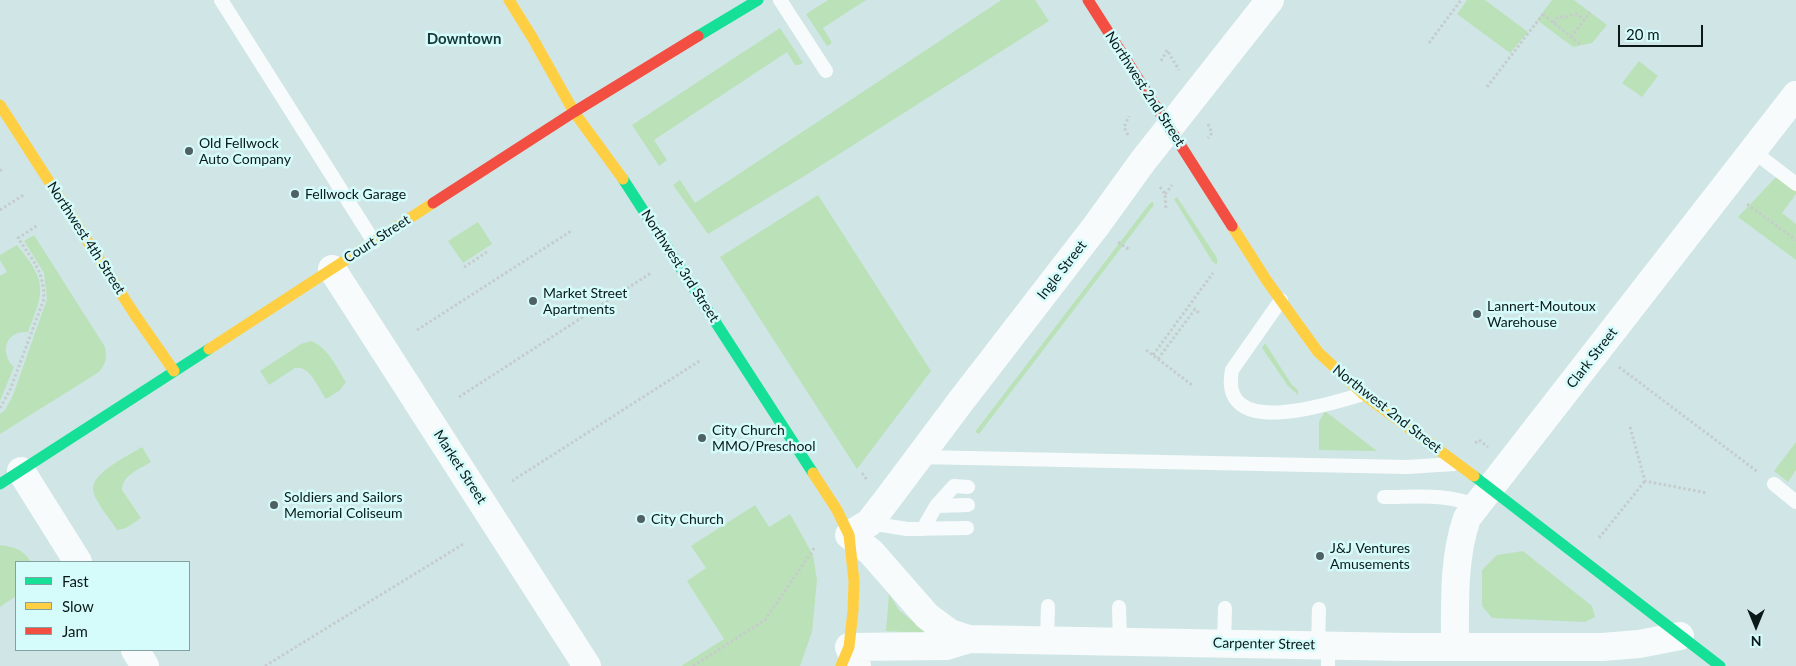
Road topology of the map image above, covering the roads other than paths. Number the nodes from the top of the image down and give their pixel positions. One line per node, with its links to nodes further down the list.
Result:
1 (221, 0): 14 (lane)
2 (509, 0): 10 (main road, Northwest 3rd Street)
3 (758, 0): 10 (main road, Court Street)
4 (780, 0): 7 (lane)
5 (1088, 0): 11 (main road, Northwest 2nd Street)
6 (1270, 0): 11 (street, Ingle Street)
7 (826, 71)
8 (1796, 96): 12 (street, Clark Street)
9 (0, 104): 17 (main road, Northwest 4th Street)
10 (574, 112): 14 (main road, Court Street); 30 (main road, Northwest 3rd Street)
11 (1169, 128): 16 (main road, Northwest 2nd Street); 19 (street, Ingle Street)
12 (1753, 151): 13 (lane); 25 (street, Clark Street)
13 (1796, 184)
14 (374, 242): 15 (main road, Court Street)
15 (332, 269): 17 (main road, Court Street); 47 (street, Market Street)
16 (1281, 300): 18 (main road, Northwest 2nd Street); 18 (lane)
17 (174, 371): 21 (main road, Court Street)
18 (1363, 394): 20 (main road, Northwest 2nd Street)
19 (919, 457): 20 (lane); 30 (street, Ingle Street)
20 (1457, 464): 25 (main road, Northwest 2nd Street)
21 (10, 477): 32 (street)
22 (1774, 484): 26 (lane)
23 (968, 487): 28 (lane)
24 (1384, 497): 25 (lane)
25 (1483, 497): 37 (main road, Northwest 2nd Street); 42 (street, Clark Street)
26 (1796, 502)
27 (968, 505): 28 (lane)
28 (936, 506): 31 (lane)
29 (967, 528): 31 (lane)
30 (859, 529): 31 (lane); 38 (street, Northwest 3rd Street); 45 (main road, Northwest 3rd Street)
31 (923, 529)
32 (77, 561)
33 (1048, 606): 39 (lane)
34 (1119, 607): 40 (lane)
35 (1224, 608): 41 (lane)
36 (1319, 609): 44 (lane)
37 (1680, 636): 42 (street, Carpenter Street); 48 (main road, Northwest 2nd Street)
38 (969, 639): 39 (street, Carpenter Street); 45 (street, Carpenter Street)
39 (1047, 640): 40 (street, Carpenter Street)
40 (1120, 642): 41 (street, Carpenter Street)
41 (1224, 643): 44 (street, Carpenter Street)
42 (1455, 646): 44 (street, Carpenter Street)
43 (136, 651): 46 (street)
44 (1325, 652)
45 (849, 660)
46 (145, 666)
47 (587, 666)
48 (1720, 666)

